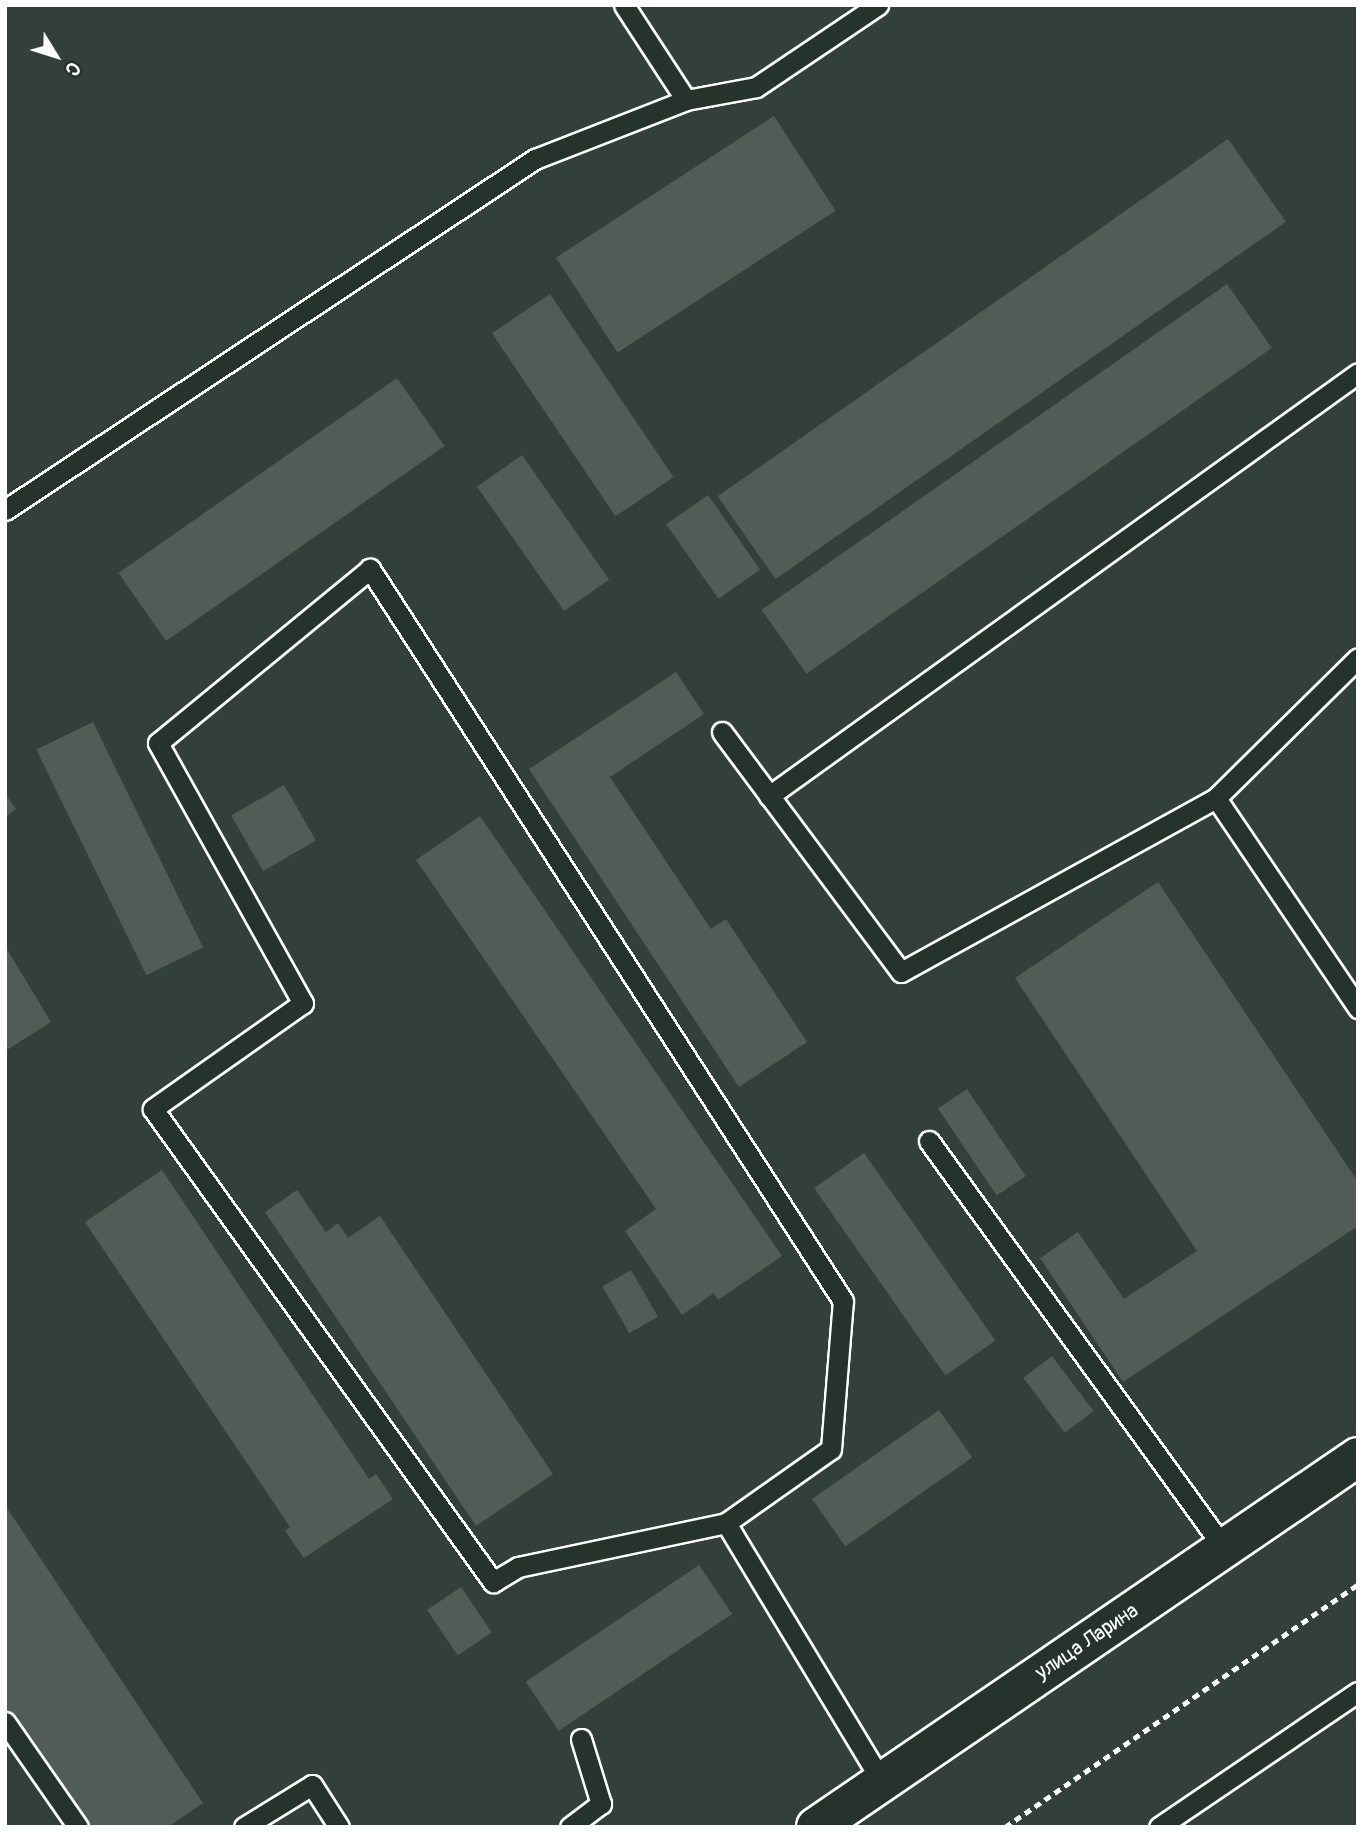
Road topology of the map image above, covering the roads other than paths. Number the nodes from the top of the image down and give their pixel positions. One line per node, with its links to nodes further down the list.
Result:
1 (624, 5): 3 (lane)
2 (878, 5): 3 (lane)
3 (686, 100): 5 (lane)
4 (1358, 373): 8 (lane)
5 (5, 510)
6 (1358, 658): 9 (lane)
7 (722, 732): 8 (lane)
8 (769, 796): 9 (lane)
9 (1216, 798): 10 (lane)
10 (1358, 1008)
11 (929, 1141): 14 (lane)
12 (1358, 1457): 14 (street, улица Ларина)
13 (726, 1523): 13 (lane); 18 (lane)
14 (1224, 1548): 18 (street, улица Ларина)
15 (1358, 1692): 24 (lane)
16 (5, 1722): 19 (lane)
17 (581, 1739): 22 (lane)
18 (882, 1782): 23 (street, улица Ларина)
19 (78, 1827)
20 (244, 1827): 21 (lane)
21 (339, 1827)
22 (570, 1827)
23 (816, 1827)
24 (1159, 1827)

